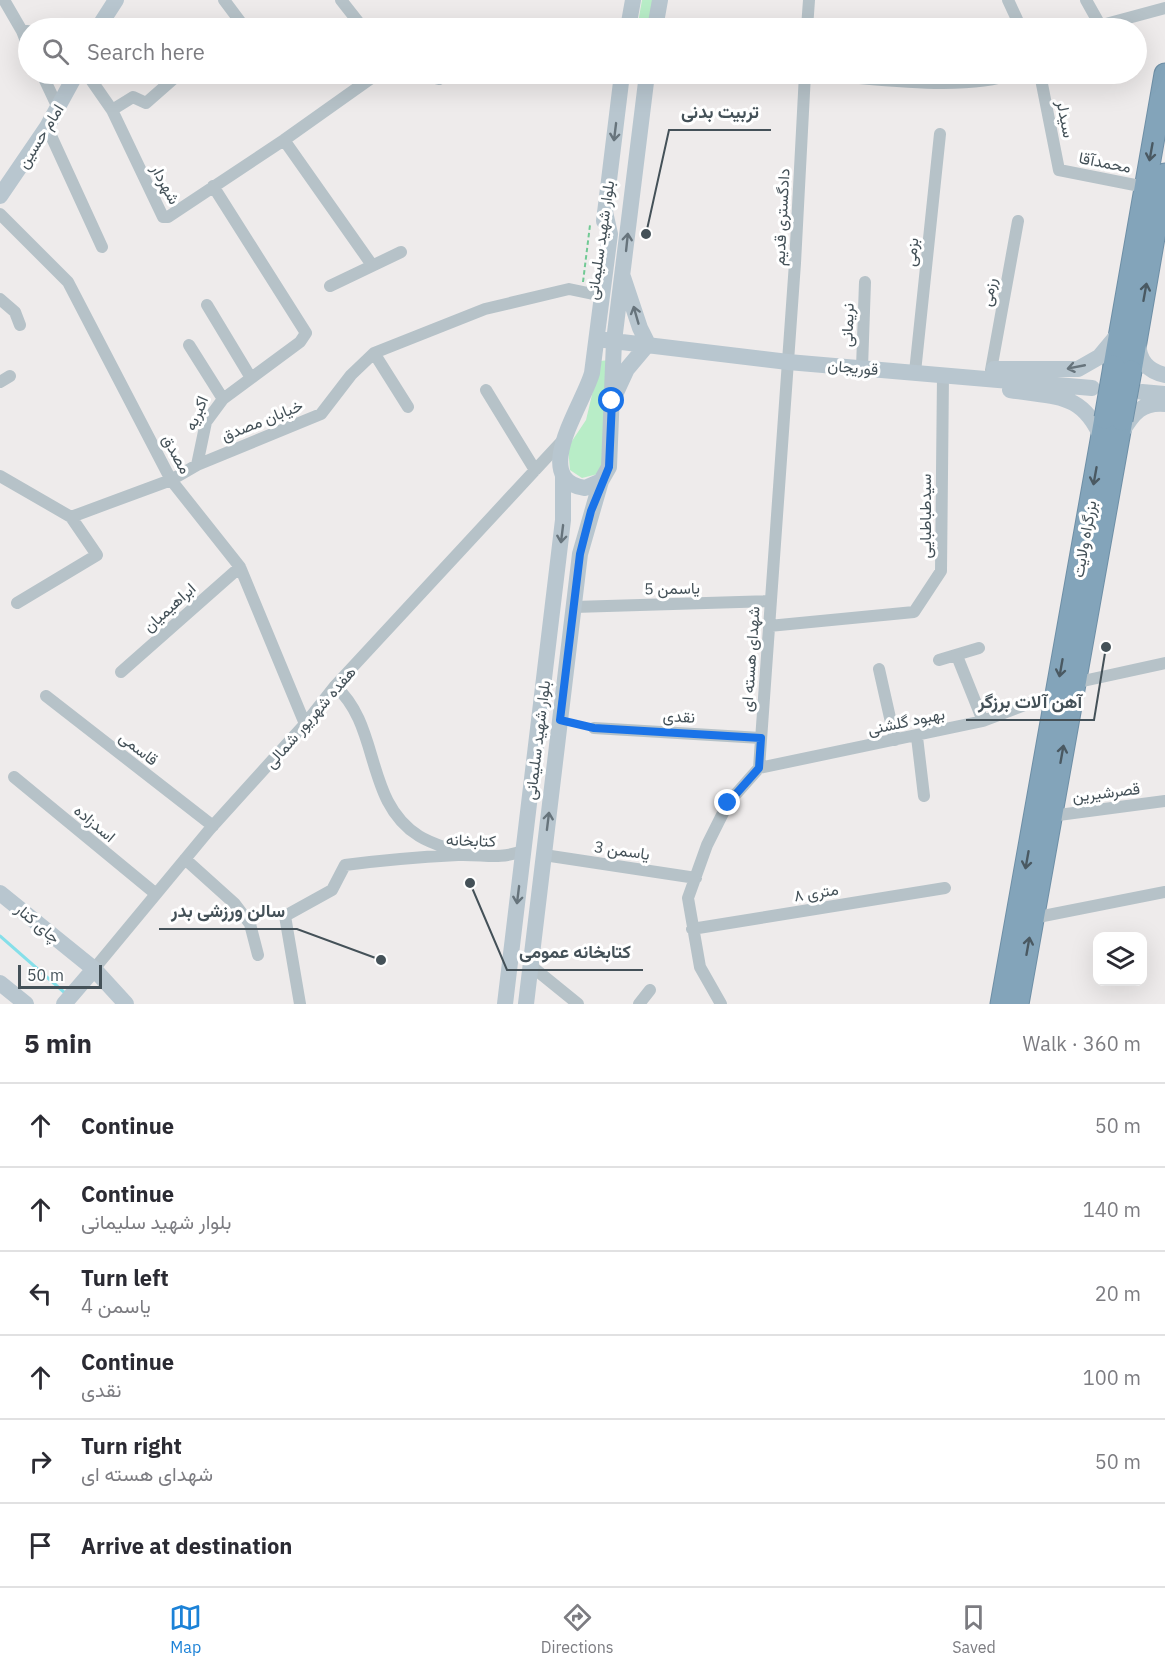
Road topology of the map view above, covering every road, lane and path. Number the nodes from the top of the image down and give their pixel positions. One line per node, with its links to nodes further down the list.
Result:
1 (4, 0): 20 (street)
2 (116, 0): 11 (main road)
3 (224, 0): 12 (street)
4 (341, 0): 13 (street)
5 (633, 0): 14 (main road)
6 (660, 0): 15 (main road)
7 (807, 0): 16 (street)
8 (1008, 0): 17 (street)
9 (1086, 0): 18 (street)
10 (1165, 8): 19 (street)
11 (105, 18)
12 (238, 18)
13 (355, 18)
14 (630, 18)
15 (657, 18)
16 (807, 18)
17 (1017, 18)
18 (1092, 18)
19 (1128, 18)
20 (18, 21)
21 (1165, 74): 39 (highway, بزرگراه ولایت, one-way to 39)
22 (47, 84): 31 (street)
23 (71, 84): 31 (main road, امام حسین)
24 (94, 84): 32 (street, شهردار)
25 (168, 84): 32 (street)
26 (363, 84): 35 (street, شهردار)
27 (621, 84): 41 (main road, بلوار شهید سلیمانی, one-way to 41)
28 (646, 84): 47 (main road, بلوار شهید سلیمانی, one-way to 28)
29 (804, 84): 59 (street, دادگستری قدیم)
30 (1042, 84): 36 (street, سیدلر)
31 (58, 108): 33 (main road, امام حسین)
32 (112, 110): 38 (street, شهردار)
33 (47, 127): 40 (main road, امام حسین); 44 (street)
34 (940, 134): 62 (street, بزمی)
35 (284, 140): 38 (street, شهردار); 46 (street)
36 (1059, 170): 39 (street, محمدآقا)
37 (1165, 174): 54 (highway, بزرگراه ولایت, one-way to 37)
38 (213, 186): 66 (street)
39 (1145, 187): 54 (highway, بزرگراه ولایت)
40 (0, 196)
41 (605, 212): 50 (main road, بلوار شهید سلیمانی); 55 (main road)
42 (0, 214): 82 (street, مصدق)
43 (1018, 221): 61 (street, رزمی)
44 (102, 247)
45 (400, 252): 46 (street)
46 (372, 265): 49 (street)
47 (623, 275): 55 (main road, بلوار شهید سلیمانی); 56 (main road, one-way to 47)
48 (865, 282): 60 (street, نریمانی)
49 (330, 286)
50 (593, 294): 58 (street, خیابان مصدق); 75 (main road, بلوار شهید سلیمانی)
51 (0, 299): 53 (street)
52 (207, 305): 66 (street)
53 (20, 325)
54 (1128, 334): 61 (main road, one-way to 61); 64 (main road); 76 (highway, بزرگراه ولایت, bridge)
55 (606, 340): 56 (main road, قوریجان); 72 (main road, بلوار شهید سلیمانی); 75 (main road)
56 (648, 344): 59 (main road, قوریجان); 72 (main road)
57 (189, 345): 71 (street, اکبریه)
58 (374, 353): 74 (street); 78 (street, خیابان مصدق)
59 (788, 362): 60 (main road, قوریجان); 86 (street, شهدای هسته ای)
60 (862, 368): 62 (main road, قوریجان)
61 (991, 369): 65 (main road)
62 (915, 372): 63 (main road, قوریجان)
63 (943, 375): 65 (main road, قوریجان); 89 (street, سیدطباطبایی)
64 (1165, 375)
65 (972, 377): 67 (main road, قوریجان); 76 (main road)
66 (251, 378): 71 (street)
67 (1092, 388)
68 (486, 390): 79 (street)
69 (1142, 392): 70 (main road)
70 (1165, 394)
71 (223, 399): 78 (street, اکبریه)
72 (612, 401): 83 (main road, بلوار شهید سلیمانی)
73 (1165, 404): 76 (main road)
74 (408, 407)
75 (578, 407): 77 (main road, بلوار شهید سلیمانی)
76 (1112, 429): 97 (highway, بزرگراه ولایت)
77 (565, 438): 79 (street, هفده شهریور شمالی); 81 (main road, بلوار شهید سلیمانی)
78 (197, 465): 82 (street, خیابان مصدق)
79 (535, 470): 96 (street, هفده شهریور شمالی)
80 (0, 476): 84 (street)
81 (563, 476): 83 (main road); 111 (main road, بلوار شهید سلیمانی, one-way to 111)
82 (171, 480): 84 (street, خیابان مصدق); 85 (street, مصدق)
83 (601, 481): 88 (main road, بلوار شهید سلیمانی)
84 (71, 517): 87 (street)
85 (240, 567): 95 (street, ابراهیمیان); 100 (street, مصدق)
86 (771, 602): 88 (street, یاسمن 5); 89 (street, شهدای هسته ای)
87 (17, 603)
88 (574, 607): 113 (main road, بلوار شهید سلیمانی, one-way to 88)
89 (769, 626): 103 (street, شهدای هسته ای)
90 (979, 648): 91 (street)
91 (957, 656): 92 (street); 99 (street)
92 (939, 660)
93 (1165, 663): 97 (street, بهبود گلشنی)
94 (879, 669): 104 (street)
95 (121, 672)
96 (336, 686): 100 (street, هفده شهریور شمالی); 112 (street)
97 (1065, 688): 99 (street, بهبود گلشنی); 109 (highway, بزرگراه ولایت, one-way to 97); 136 (highway, بزرگراه ولایت, one-way to 136)
98 (46, 696): 110 (street, قاسمی)
99 (983, 721): 102 (street, بهبود گلشنی)
100 (306, 724): 110 (street, هفده شهریور شمالی)
101 (594, 728): 103 (street, نقدی)
102 (917, 737): 104 (street, بهبود گلشنی); 107 (street)
103 (761, 738): 105 (street, شهدای هسته ای)
104 (896, 740): 105 (street, بهبود گلشنی)
105 (759, 768): 115 (street)
106 (14, 777): 119 (street, اسدزاده)
107 (924, 796)
108 (1165, 801): 109 (street, قصرشیرین)
109 (1051, 816): 120 (highway, بزرگراه ولایت)
110 (213, 826): 114 (street, هفده شهریور شمالی)
111 (523, 851): 112 (street, کتابخانه); 131 (main road, بلوار شهید سلیمانی, one-way to 131)
112 (463, 855): 130 (street, کتابخانه)
113 (544, 855): 115 (street, یاسمن 3); 123 (main road, بلوار شهید سلیمانی)
114 (185, 859): 119 (street, هفده شهریور شمالی); 122 (street)
115 (696, 878): 121 (street)
116 (945, 888): 121 (street, ۸ متری)
117 (1165, 892): 120 (street)
118 (0, 893): 124 (main road, چای کنار)
119 (156, 894): 124 (street, هفده شهریور شمالی)
120 (1033, 918): 137 (highway, بزرگراه ولایت, one-way to 120)
121 (692, 929): 135 (street)
122 (258, 955)
123 (530, 965): 132 (main road, بلوار شهید سلیمانی); 133 (street)
124 (89, 975): 128 (main road, هفده شهریور شمالی); 129 (main road, چای کنار)
125 (0, 983): 127 (main road)
126 (650, 990): 134 (street)
127 (26, 1004)
128 (64, 1004)
129 (126, 1004)
130 (300, 1004)
131 (505, 1004)
132 (526, 1004)
133 (578, 1004)
134 (639, 1004)
135 (721, 1004)
136 (1001, 1004)
137 (1018, 1004)

